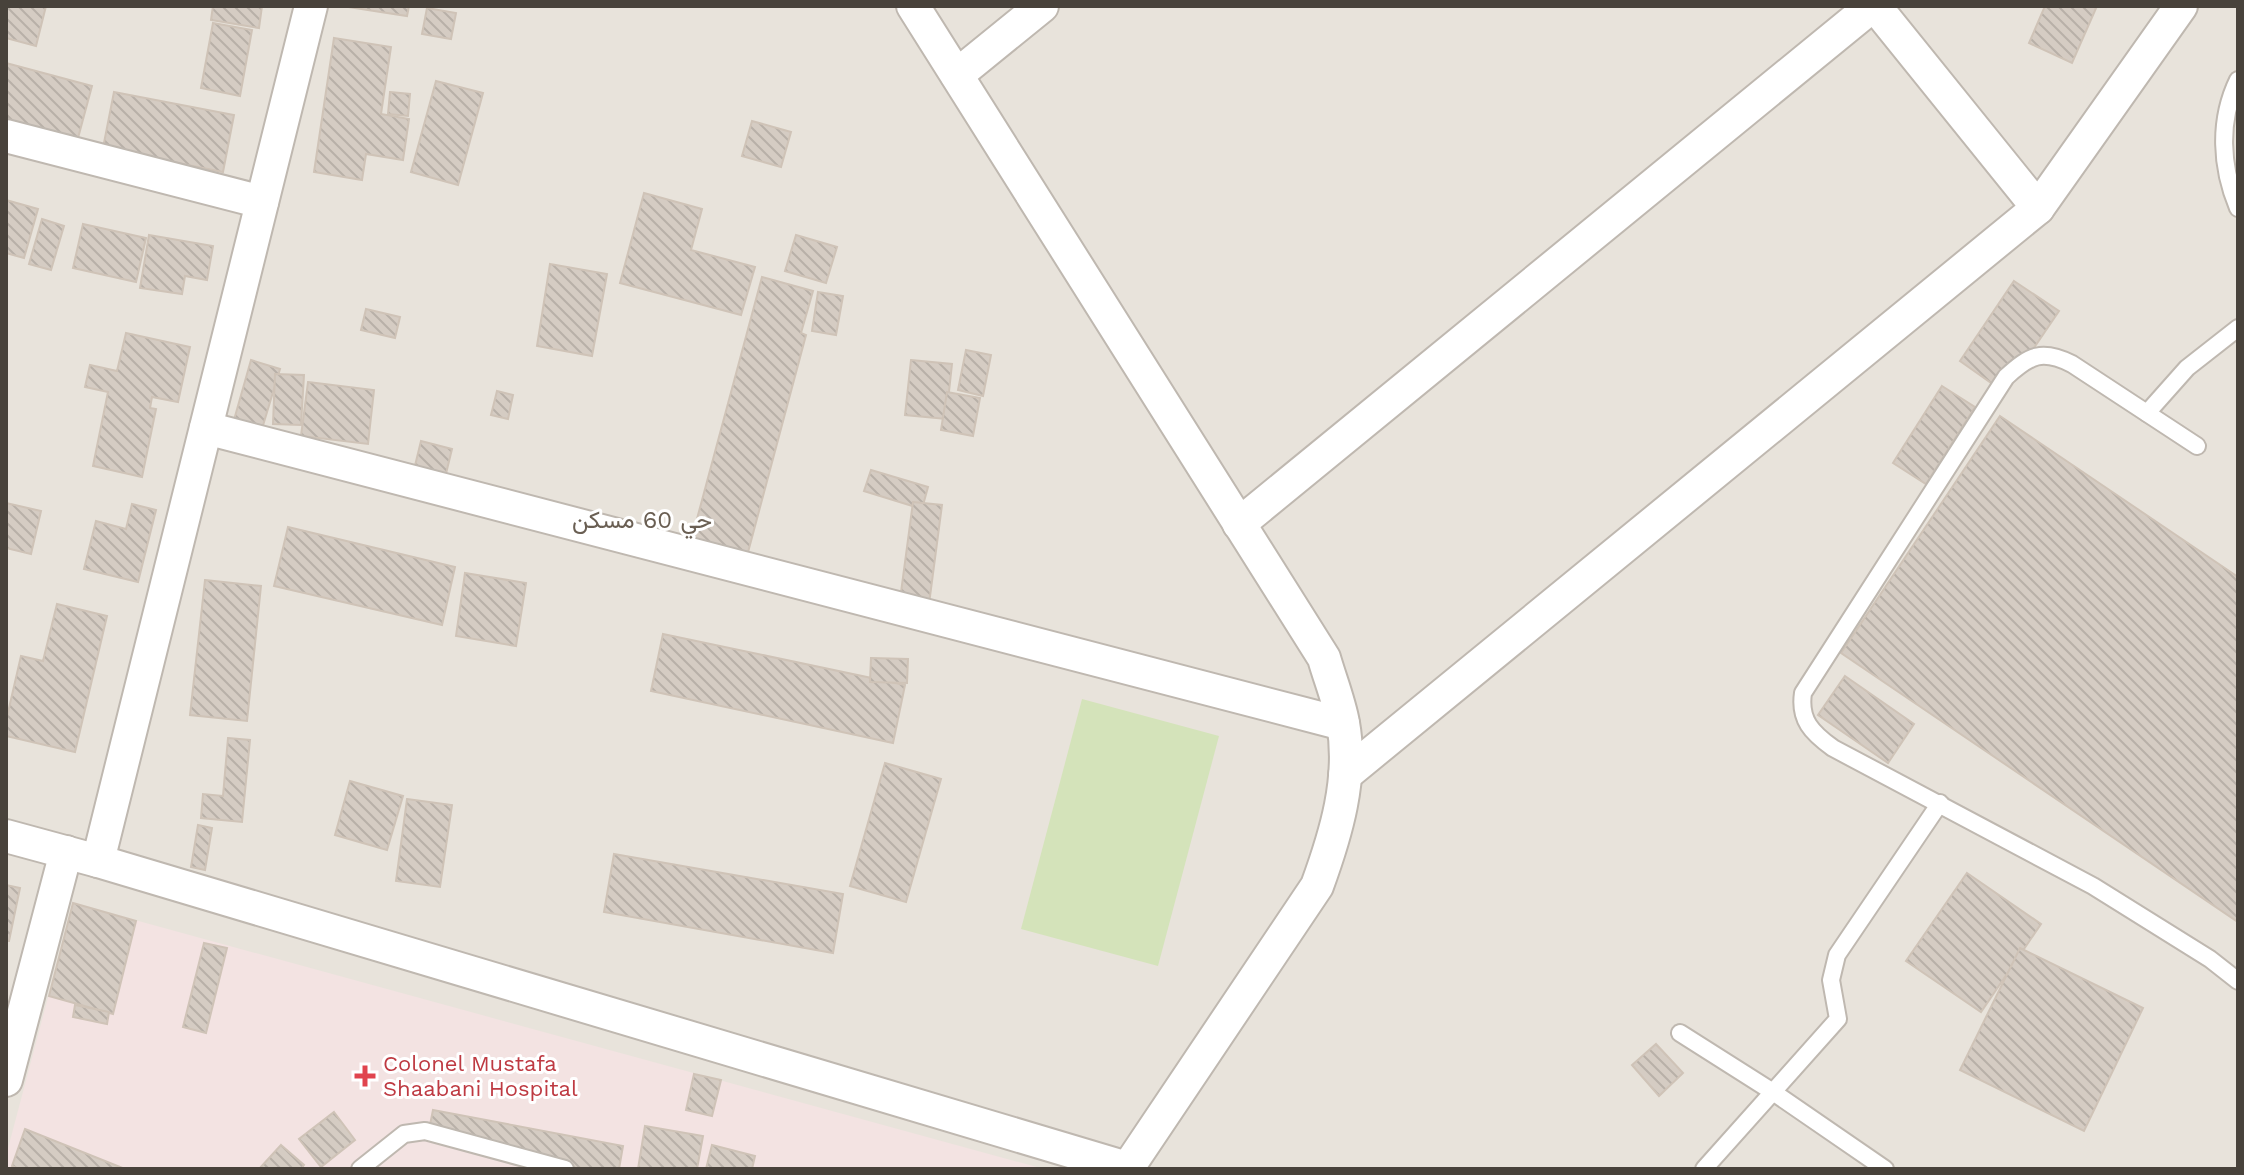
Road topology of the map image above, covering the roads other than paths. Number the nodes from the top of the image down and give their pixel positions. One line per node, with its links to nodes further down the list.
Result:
1 (311, 6): 9 (street)
2 (913, 6): 6 (street)
3 (1042, 6): 6 (street)
4 (1873, 6): 10 (street); 16 (street)
5 (2181, 6): 10 (street)
6 (957, 75): 16 (street)
7 (2238, 80): 11 (lane)
8 (6, 136): 9 (street)
9 (262, 202): 14 (street)
10 (2038, 208): 18 (street)
11 (2238, 208)
12 (2238, 328): 13 (lane)
13 (2147, 413): 15 (lane); 19 (lane)
14 (206, 428): 17 (street); 22 (street)
15 (2197, 446)
16 (1239, 524): 17 (street)
17 (1343, 724): 18 (street)
18 (1345, 775): 29 (street)
19 (1940, 803): 23 (lane); 26 (lane)
20 (6, 836): 21 (street)
21 (66, 852): 22 (street); 25 (street)
22 (98, 861): 29 (street)
23 (2238, 981)
24 (1680, 1033): 26 (lane)
25 (6, 1080)
26 (1773, 1092): 30 (lane); 31 (lane)
27 (360, 1169): 28 (lane)
28 (565, 1169)
29 (1127, 1169)
30 (1704, 1169)
31 (1885, 1169)

